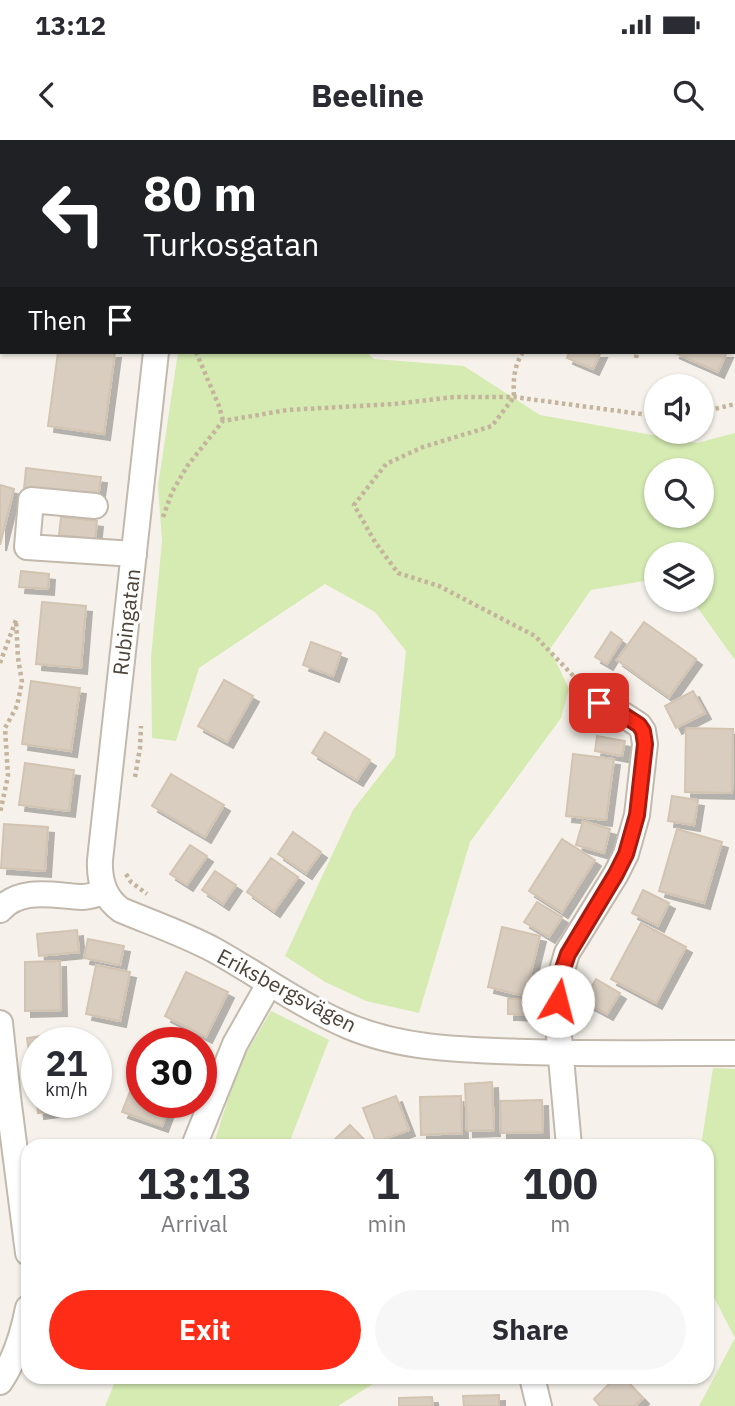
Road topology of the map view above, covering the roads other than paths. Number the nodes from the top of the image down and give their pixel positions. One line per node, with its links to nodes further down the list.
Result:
1 (156, 354): 3 (street, Rubingatan)
2 (95, 506): 3 (street)
3 (134, 554): 5 (street, Rubingatan)
4 (599, 703): 9 (street)
5 (105, 892): 6 (street); 7 (street, Eriksbergsvägen)
6 (0, 910)
7 (269, 984): 9 (street, Eriksbergsvägen); 11 (street)
8 (0, 1023): 13 (street)
9 (559, 1053): 10 (street, Eriksbergsvägen); 12 (street)
10 (735, 1053)
11 (197, 1139)
12 (568, 1139)
13 (21, 1200)
14 (21, 1337): 15 (street)
15 (0, 1382)
16 (534, 1384): 17 (street)
17 (539, 1406)

